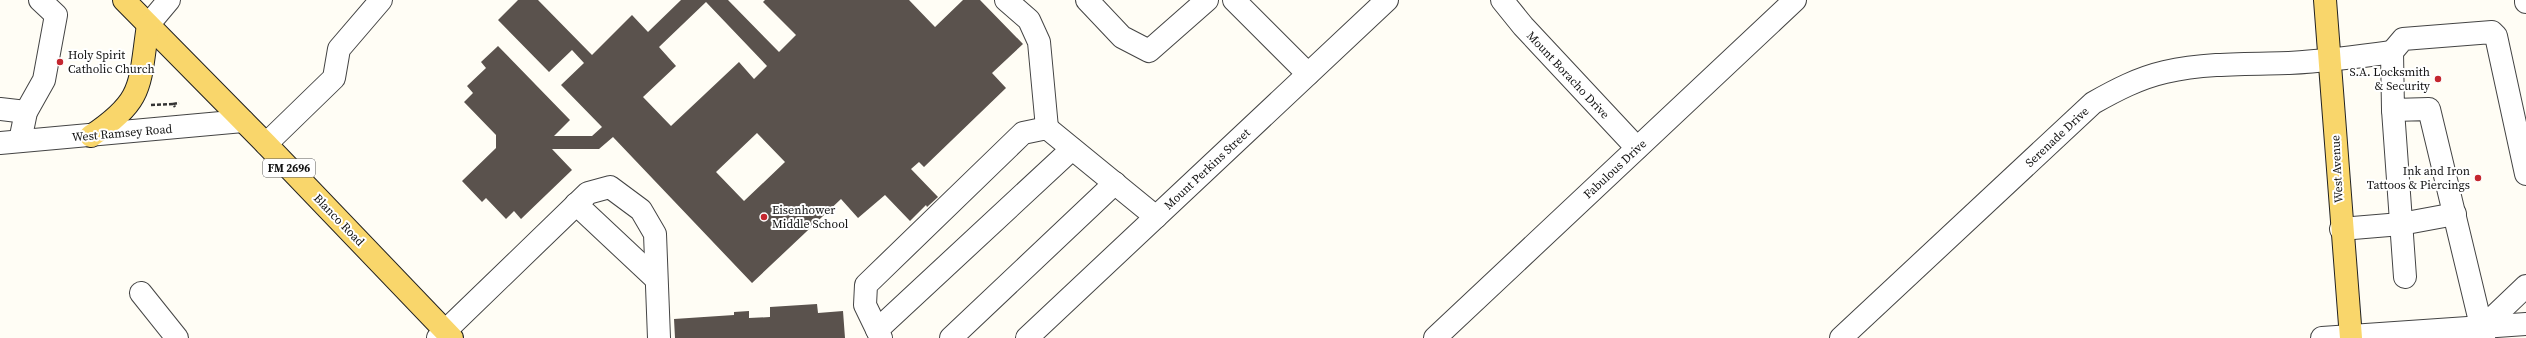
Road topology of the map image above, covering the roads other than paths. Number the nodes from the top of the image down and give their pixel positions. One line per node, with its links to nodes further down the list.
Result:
1 (124, 0): 13 (main road, Blanco Road / FM 2696)
2 (169, 0): 13 (street)
3 (381, 0): 24 (street)
4 (1006, 0): 21 (street)
5 (1087, 0): 6 (street)
6 (1207, 0)
7 (1234, 0): 16 (street)
8 (1387, 0): 16 (street, Mount Perkins Street)
9 (1502, 0): 25 (street, Mount Boracho Drive)
10 (1795, 0): 25 (street, Fabulous Drive)
11 (2325, 0): 15 (main road, West Avenue)
12 (47, 2): 19 (street)
13 (148, 26): 20 (main road, Blanco Road / FM 2696); 22 (main road)
14 (2392, 52): 15 (street, Serenade Drive); 18 (street); 27 (street)
15 (2331, 61): 33 (main road, West Avenue); 48 (street, Serenade Drive)
16 (1308, 74): 31 (street, Mount Perkins Street)
17 (0, 109): 19 (street)
18 (2393, 110): 30 (street); 32 (street)
19 (26, 112): 23 (street)
20 (243, 121): 22 (street, West Ramsey Road); 24 (main road, Blanco Road / FM 2696)
21 (1046, 128): 26 (street); 40 (street)
22 (91, 136): 23 (street, West Ramsey Road)
23 (10, 142)
24 (266, 144): 41 (main road, Blanco Road / FM 2696)
25 (1637, 148): 47 (street, Fabulous Drive)
26 (1072, 149): 28 (street); 40 (street)
27 (2526, 174)
28 (1115, 183): 31 (street); 45 (street)
29 (576, 204): 35 (street); 35 (street); 41 (street)
30 (2455, 214): 32 (street); 39 (street)
31 (1156, 217): 46 (street, Mount Perkins Street)
32 (2401, 224): 33 (street); 34 (street)
33 (2341, 229): 42 (main road, West Avenue)
34 (2405, 277)
35 (656, 279): 44 (street)
36 (2526, 286): 39 (street)
37 (141, 293): 43 (street)
38 (2526, 324): 39 (street)
39 (2484, 332): 42 (street)
40 (879, 334)
41 (445, 336)
42 (2351, 337): 49 (street)
43 (177, 338)
44 (659, 338)
45 (951, 338)
46 (1027, 338)
47 (1435, 338)
48 (1841, 338)
49 (2322, 338)

